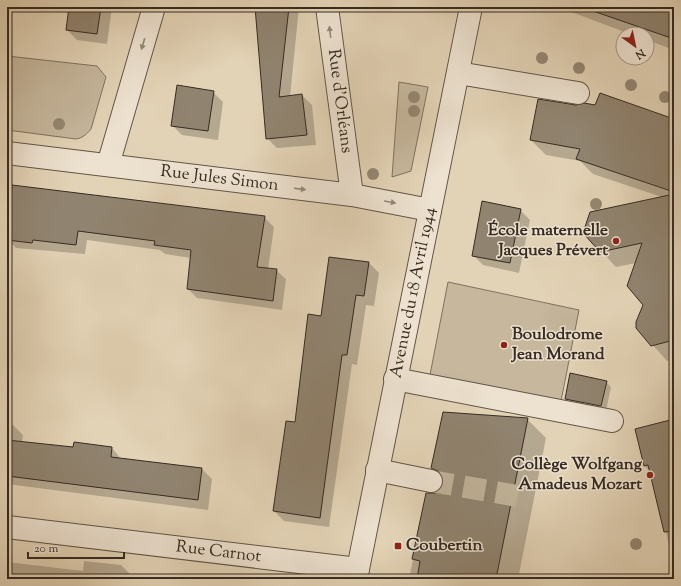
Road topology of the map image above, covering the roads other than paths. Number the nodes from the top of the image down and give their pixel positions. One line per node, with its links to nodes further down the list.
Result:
1 (154, 7): 7 (street, one-way to 7)
2 (327, 7): 8 (street, Rue d'Orléans, one-way to 2)
3 (471, 7): 4 (street, Avenue du 18 Avril 1944)
4 (458, 73): 5 (street); 9 (street, Avenue du 18 Avril 1944)
5 (578, 93)
6 (7, 153): 7 (street, Rue Jules Simon)
7 (108, 165): 8 (street, Rue Jules Simon, one-way to 8)
8 (352, 195): 9 (street, Rue Jules Simon, one-way to 9)
9 (430, 210): 10 (street, Avenue du 18 Avril 1944)
10 (395, 379): 11 (street); 12 (street, Avenue du 18 Avril 1944)
11 (612, 421)
12 (377, 470): 13 (street); 15 (street, Avenue du 18 Avril 1944)
13 (431, 481)
14 (7, 527): 15 (street, Rue Carnot)
15 (357, 574)

